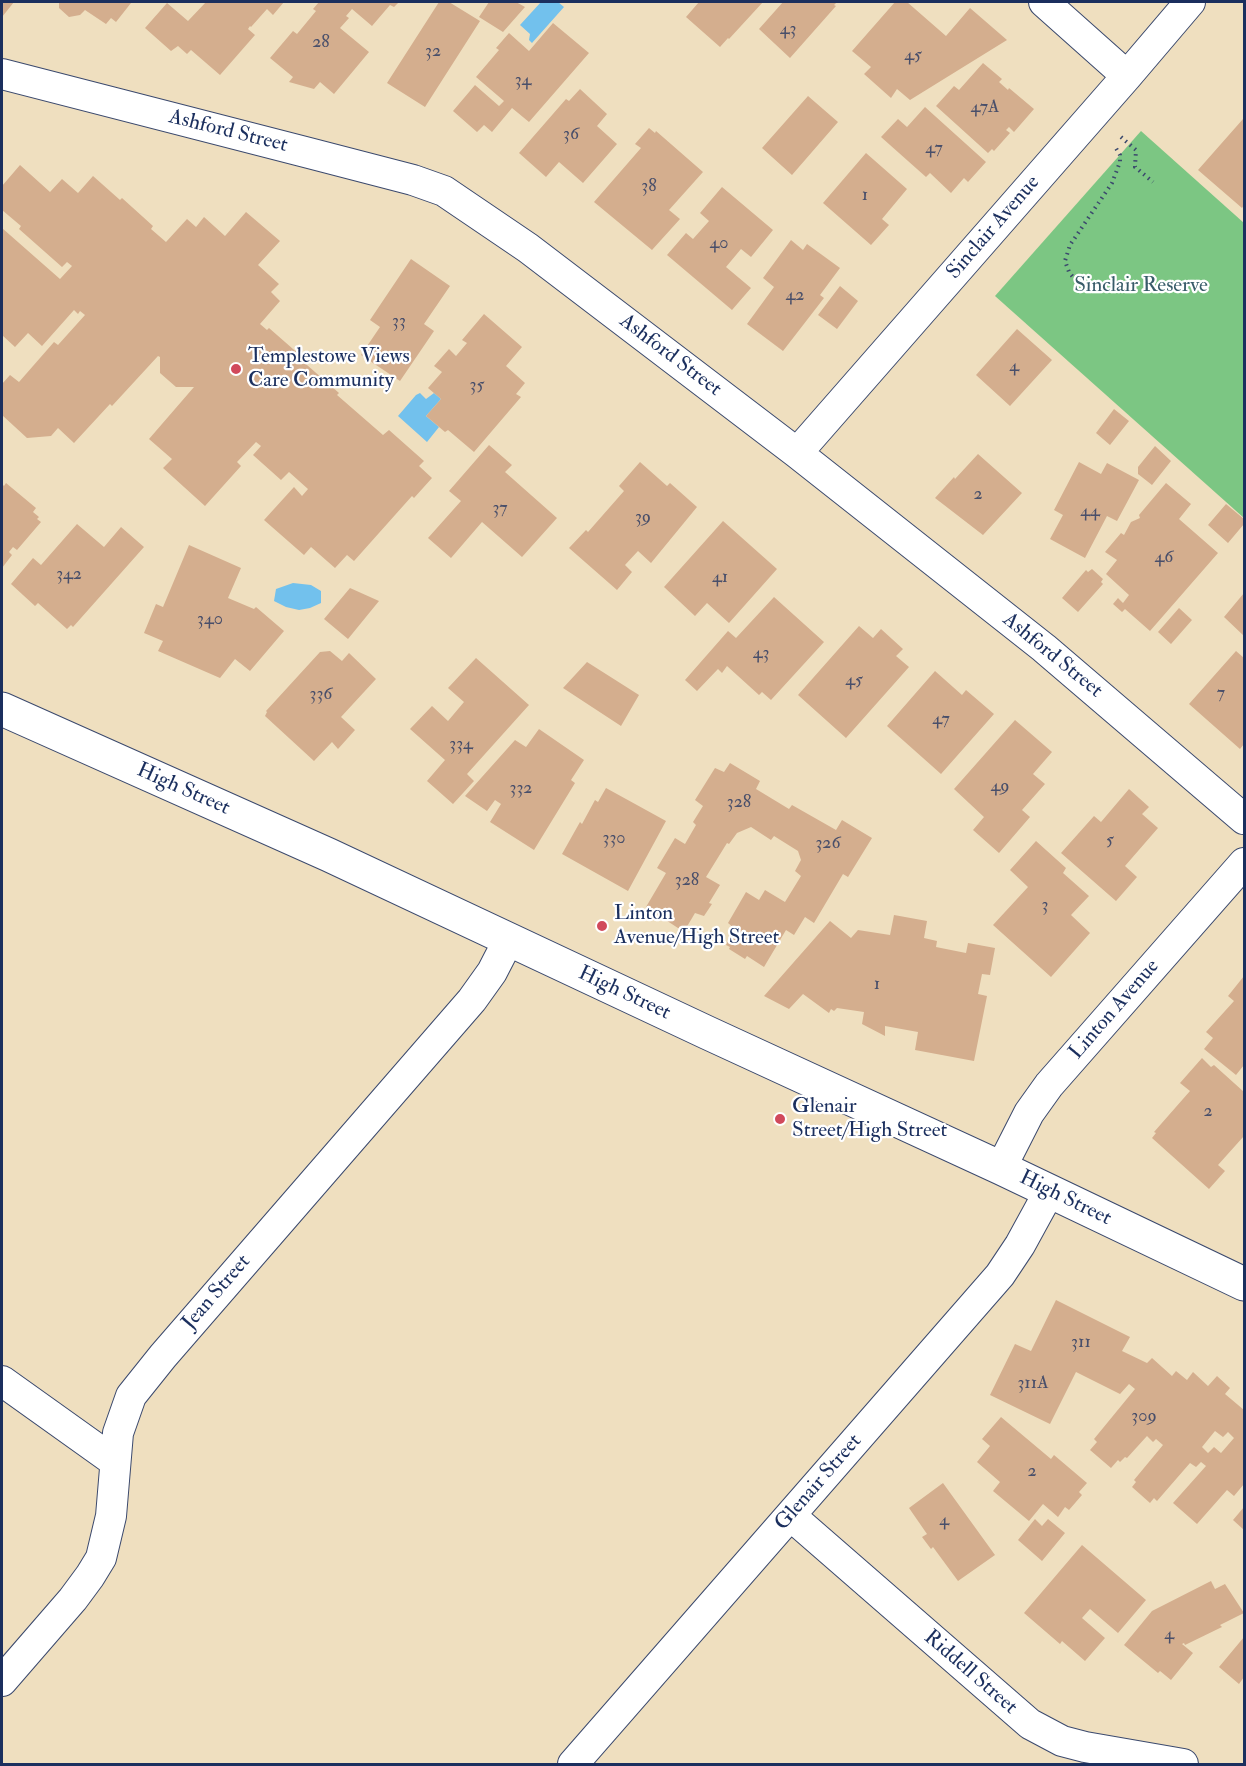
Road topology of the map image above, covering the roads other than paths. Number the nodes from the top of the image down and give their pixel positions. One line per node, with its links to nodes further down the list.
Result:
1 (1044, 2): 4 (street)
2 (1190, 2): 4 (street, Sinclair Avenue)
3 (2, 74): 5 (street, Ashford Street)
4 (1127, 76): 5 (street, Sinclair Avenue)
5 (797, 453): 7 (street, Ashford Street)
6 (2, 709): 9 (main road, High Street)
7 (1245, 819)
8 (1245, 863): 10 (street, Linton Avenue)
9 (509, 939): 10 (main road, High Street); 14 (street, Jean Street)
10 (1001, 1168): 11 (main road, High Street)
11 (1049, 1192): 12 (main road, High Street); 15 (street, Glenair Street)
12 (1245, 1284)
13 (2, 1381): 14 (street)
14 (114, 1461): 16 (street, Jean Street)
15 (791, 1516): 17 (street, Glenair Street); 18 (street, Riddell Street)
16 (2, 1681)
17 (573, 1764)
18 (1183, 1764)

